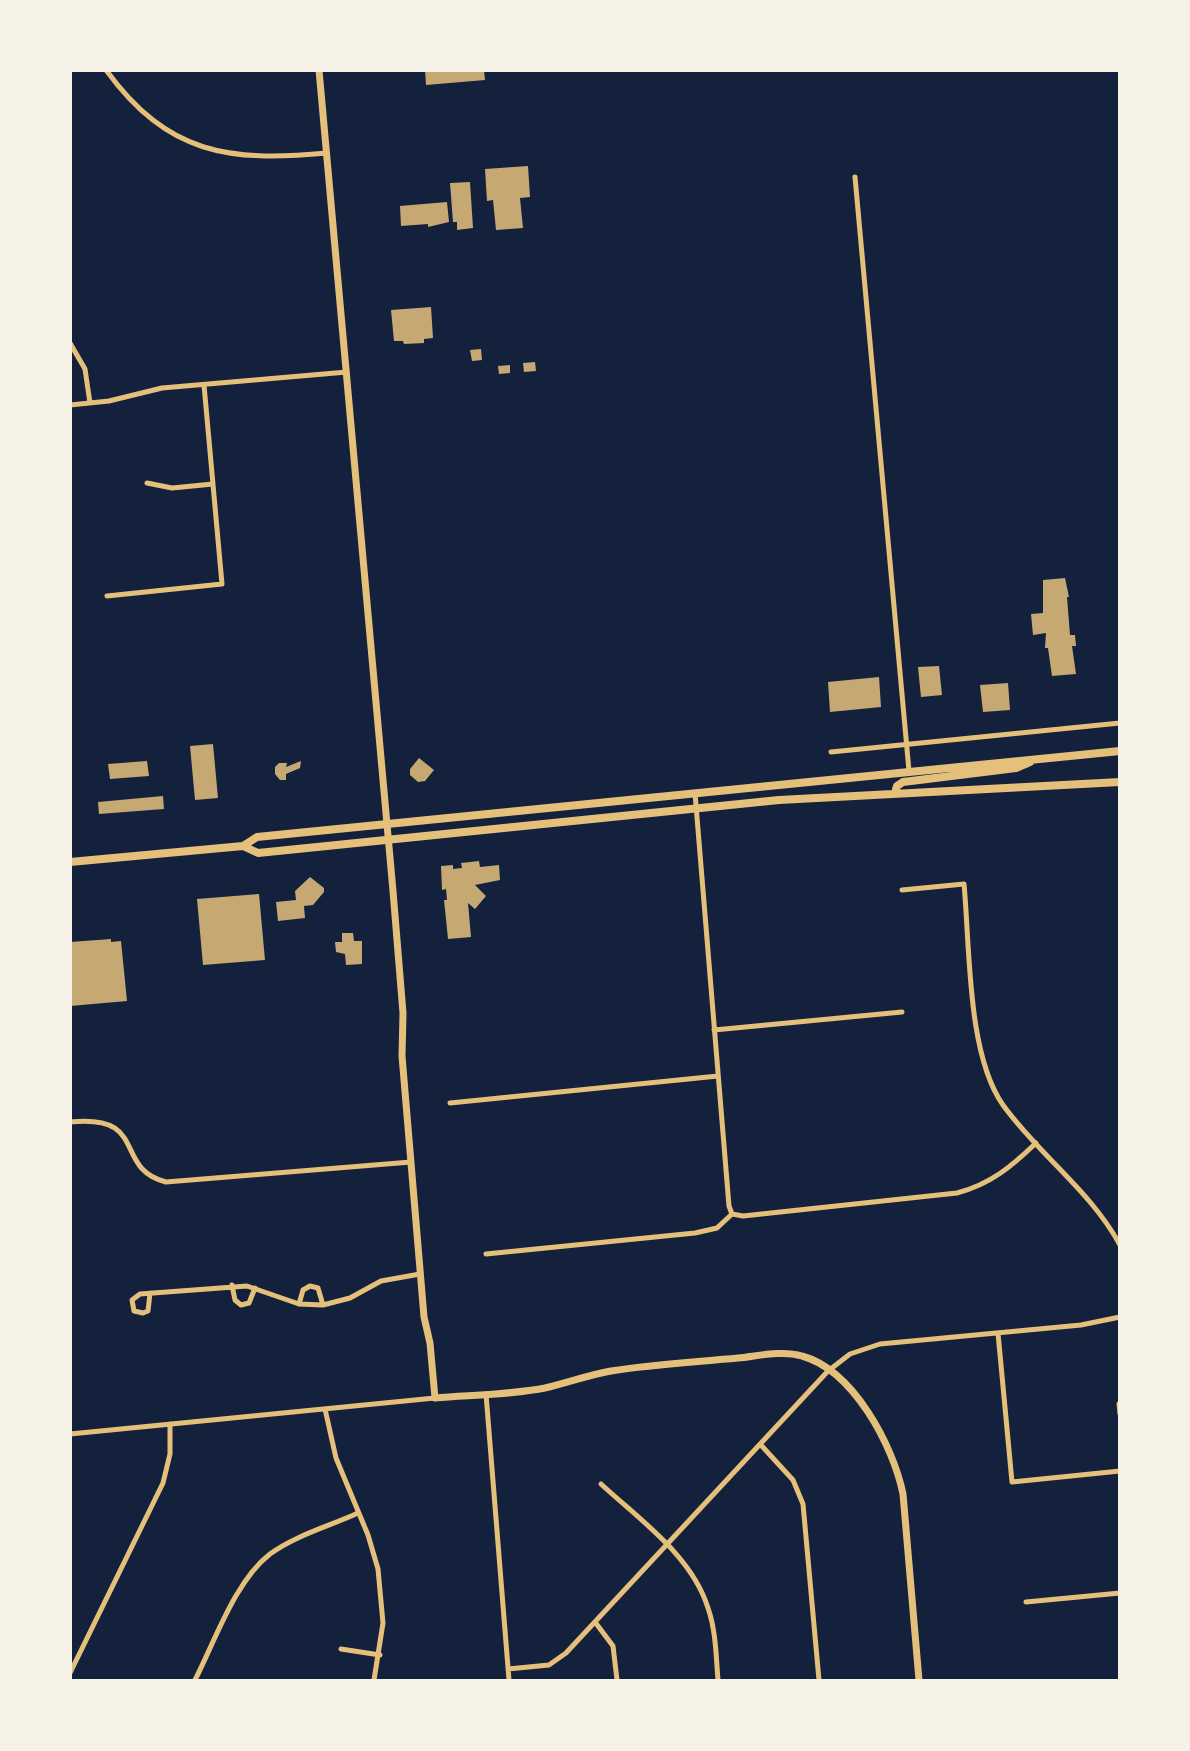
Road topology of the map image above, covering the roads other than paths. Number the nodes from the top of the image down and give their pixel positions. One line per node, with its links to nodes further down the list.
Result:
1 (106, 70): 3 (street)
2 (319, 70): 3 (street)
3 (327, 153): 6 (street)
4 (855, 177): 14 (street)
5 (70, 343): 8 (street)
6 (347, 372): 7 (street); 23 (street)
7 (204, 385): 8 (street); 11 (street)
8 (90, 403): 9 (street)
9 (70, 405)
10 (147, 483): 11 (street)
11 (213, 484): 12 (street)
12 (107, 596)
13 (1119, 723): 14 (street)
14 (906, 745): 16 (street); 18 (street)
15 (1119, 751): 17 (main road)
16 (831, 753)
17 (1039, 759): 18 (main road); 21 (main road)
18 (909, 771): 20 (main road)
19 (1119, 783): 21 (main road)
20 (694, 793): 22 (street); 23 (main road)
21 (895, 793): 22 (main road)
22 (696, 809): 24 (main road); 29 (street)
23 (388, 824): 24 (street); 25 (main road)
24 (389, 840): 25 (main road); 34 (street)
25 (243, 846): 26 (main road)
26 (70, 862)
27 (902, 890): 33 (street)
28 (903, 1012): 29 (street)
29 (714, 1030): 30 (street)
30 (718, 1076): 31 (street); 35 (street)
31 (450, 1103)
32 (70, 1122): 34 (street)
33 (1036, 1143): 35 (street); 36 (street)
34 (411, 1162): 38 (street)
35 (732, 1214): 37 (street)
36 (1119, 1245)
37 (486, 1254)
38 (420, 1274): 43 (street); 48 (street)
39 (232, 1285): 40 (street); 40 (street); 41 (street)
40 (255, 1288): 42 (street)
41 (150, 1293)
42 (299, 1304): 43 (street); 43 (street)
43 (323, 1305)
44 (1119, 1317): 45 (street)
45 (998, 1333): 46 (street); 55 (street)
46 (828, 1371): 47 (street); 54 (street); 72 (street)
47 (486, 1394): 48 (street); 64 (street)
48 (435, 1398): 50 (street)
49 (1119, 1404): 51 (street)
50 (325, 1409): 52 (street); 57 (street)
51 (1119, 1414)
52 (170, 1424): 53 (street); 65 (street)
53 (70, 1434)
54 (760, 1444): 58 (street); 71 (street)
55 (1119, 1472)
56 (601, 1484): 58 (street)
57 (358, 1513): 63 (street); 66 (street)
58 (666, 1545): 61 (street); 70 (street)
59 (1119, 1593): 60 (street)
60 (1026, 1602)
61 (595, 1622): 64 (street); 69 (street)
62 (341, 1649): 63 (street)
63 (380, 1655): 67 (street)
64 (508, 1669): 68 (street)
65 (70, 1672)
66 (195, 1680)
67 (374, 1680)
68 (508, 1680)
69 (617, 1680)
70 (718, 1680)
71 (819, 1680)
72 (919, 1680)

